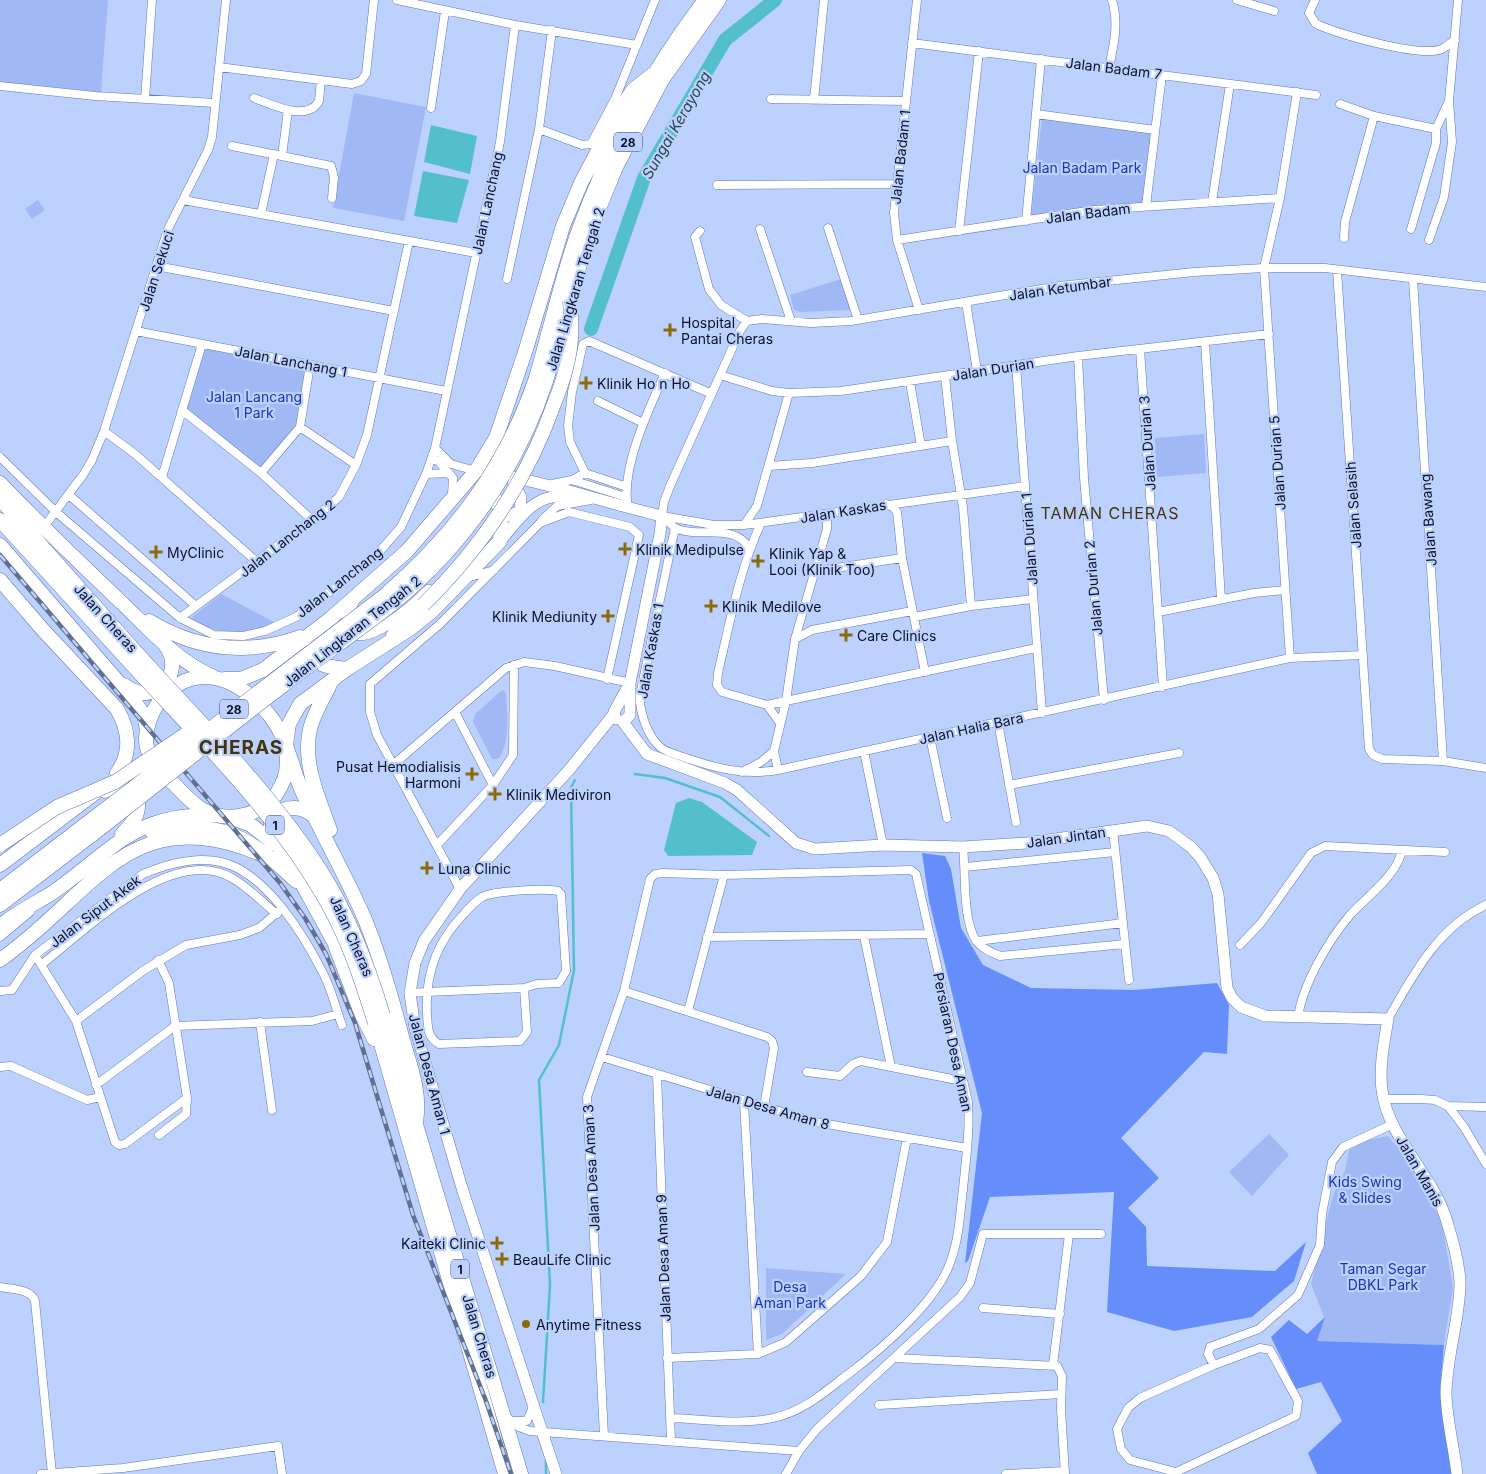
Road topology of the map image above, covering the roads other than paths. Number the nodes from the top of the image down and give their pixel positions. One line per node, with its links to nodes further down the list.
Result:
1 (152, 0): 34 (street)
2 (226, 0): 24 (street, Jalan Sekuci)
3 (374, 0): 28 (street)
4 (397, 0): 13 (street)
5 (655, 0): 21 (street)
6 (705, 0): 26 (highway, Jalan Lingkaran Tengah 2 / 28)
7 (719, 0): 75 (highway, Jalan Lingkaran Tengah 2 / 28)
8 (824, 0): 36 (street)
9 (917, 0): 20 (street, Jalan Badam 1)
10 (1237, 0): 16 (street)
11 (1315, 0): 19 (street)
12 (1458, 0): 19 (street)
13 (431, 4): 15 (street)
14 (1113, 4): 25 (street)
15 (444, 10): 17 (street); 41 (street)
16 (1274, 11)
17 (515, 25): 18 (street); 68 (street, Jalan Lanchang)
18 (552, 30): 21 (street); 45 (street)
19 (1455, 40): 38 (street)
20 (912, 43): 22 (street, Jalan Badam 7); 37 (street, Jalan Badam 1)
21 (637, 45): 45 (street)
22 (979, 51): 23 (street, Jalan Badam 7); 63 (street)
23 (1041, 59): 25 (street, Jalan Badam 7); 43 (street)
24 (219, 67): 28 (street); 39 (street, Jalan Sekuci)
25 (1108, 68): 27 (street, Jalan Badam 7)
26 (653, 74): 111 (highway); 185 (highway, Jalan Lingkaran Tengah 2 / 28, bridge)
27 (1162, 75): 29 (street, Jalan Badam 7); 47 (street)
28 (322, 80): 42 (street)
29 (1230, 84): 31 (street, Jalan Badam 7); 55 (street)
30 (0, 86): 34 (street)
31 (1296, 92): 32 (street, Jalan Badam 7); 53 (street, Jalan Durian 5)
32 (1316, 95)
33 (254, 98): 42 (street)
34 (145, 99): 39 (street)
35 (772, 99): 36 (street)
36 (814, 100): 37 (street)
37 (906, 101): 50 (street, Jalan Badam 1)
38 (1449, 101): 46 (street); 66 (street)
39 (215, 103): 54 (street, Jalan Sekuci)
40 (1340, 104): 44 (street)
41 (431, 108)
42 (288, 110): 49 (street)
43 (1036, 114): 47 (street); 58 (street)
44 (1374, 116): 46 (street); 64 (street)
45 (539, 129): 72 (street)
46 (1436, 129): 60 (street)
47 (1156, 130): 56 (street)
48 (232, 146): 49 (street)
49 (278, 155): 52 (street); 57 (street)
50 (896, 184): 51 (street); 65 (street, Jalan Badam 1)
51 (717, 185)
52 (332, 198)
53 (1280, 198): 55 (street, Jalan Badam); 70 (street, Jalan Durian 5)
54 (183, 200): 57 (street); 69 (street, Jalan Sekuci)
55 (1212, 202): 56 (street, Jalan Badam)
56 (1146, 206): 58 (street, Jalan Badam)
57 (261, 214): 67 (street)
58 (1026, 221): 63 (street, Jalan Badam)
59 (828, 228): 79 (street)
60 (1411, 229)
61 (760, 230): 81 (street)
62 (700, 231): 80 (street)
63 (959, 231): 65 (street, Jalan Badam)
64 (1344, 238)
65 (897, 240): 77 (street, Jalan Badam 1)
66 (1429, 240)
67 (408, 241): 68 (street); 78 (street, Jalan Lanchang 2)
68 (476, 253): 96 (street, Jalan Lanchang)
69 (156, 266): 78 (street); 82 (street, Jalan Sekuci)
70 (1264, 268): 71 (street, Jalan Ketumbar); 76 (street, Jalan Ketumbar); 83 (street, Jalan Durian 5)
71 (1337, 270): 73 (street, Jalan Ketumbar); 172 (street, Jalan Selasih)
72 (507, 279)
73 (1414, 279): 74 (street, Jalan Ketumbar); 199 (street, Jalan Bawang)
74 (1486, 287)
75 (570, 300): 168 (highway, bridge); 229 (highway, Jalan Lingkaran Tengah 2 / 28, bridge)
76 (966, 302): 77 (street, Jalan Ketumbar); 90 (street)
77 (919, 310): 79 (street, Jalan Ketumbar)
78 (394, 311): 94 (street, Jalan Lanchang 2)
79 (858, 320): 81 (street, Jalan Ketumbar)
80 (747, 321): 81 (street, Jalan Ketumbar); 92 (street)
81 (791, 321)
82 (136, 331): 85 (street, Jalan Lanchang 1); 103 (street, Jalan Sekuci)
83 (1269, 334): 84 (street, Jalan Durian); 155 (street, Jalan Durian 5)
84 (1205, 342): 86 (street, Jalan Durian); 158 (street)
85 (202, 344): 88 (street, Jalan Lanchang 1); 100 (street)
86 (1140, 349): 87 (street, Jalan Durian); 162 (street, Jalan Durian 3)
87 (1078, 356): 89 (street, Jalan Durian); 183 (street, Jalan Durian 2)
88 (310, 365): 94 (street, Jalan Lanchang 1); 102 (street)
89 (1016, 365): 90 (street, Jalan Durian); 121 (street, Jalan Durian 1)
90 (977, 371): 93 (street, Jalan Durian)
91 (665, 373): 98 (street); 101 (street); 114 (street)
92 (720, 375): 97 (street, Jalan Durian); 98 (street)
93 (945, 376): 95 (street, Jalan Durian); 104 (street)
94 (379, 378): 96 (street, Jalan Lanchang 1); 109 (street, Jalan Lanchang 2)
95 (910, 382): 97 (street, Jalan Durian); 105 (street)
96 (446, 391): 106 (street, Jalan Lanchang)
97 (789, 393): 110 (street)
98 (712, 394): 137 (street)
99 (598, 401): 101 (street)
100 (182, 410): 113 (street); 117 (street)
101 (643, 423): 122 (street)
102 (300, 427): 109 (street); 113 (street)
103 (104, 431): 117 (street); 124 (street, Jalan Sekuci)
104 (952, 441): 105 (street); 123 (street)
105 (921, 446): 110 (street)
106 (435, 448): 107 (street, Jalan Lanchang); 111 (street)
107 (432, 458): 112 (street); 115 (street, Jalan Lanchang)
108 (2, 463): 133 (street, Jalan Lanchang)
109 (356, 465): 140 (street, Jalan Lanchang 2)
110 (770, 466): 132 (street)
111 (476, 471): 116 (street, Jalan Kaskas); 131 (highway)
112 (449, 472): 115 (street); 131 (street)
113 (261, 473): 140 (street)
114 (585, 473): 118 (street); 122 (street)
115 (426, 474): 164 (street, Jalan Lanchang)
116 (510, 476): 120 (street, Jalan Kaskas); 134 (street)
117 (162, 477): 150 (street)
118 (572, 480): 120 (street); 128 (street)
119 (0, 483): 144 (highway)
120 (547, 485): 129 (street, Jalan Kaskas)
121 (1025, 486): 123 (street, Jalan Kaskas); 157 (street, Jalan Durian 1)
122 (627, 487): 128 (street)
123 (960, 494): 127 (street, Jalan Kaskas); 160 (street)
124 (69, 495): 133 (street, Jalan Sekuci); 159 (street)
125 (0, 498): 171 (highway, Jalan Cheras / 1)
126 (591, 500): 129 (street); 134 (street); 141 (street)
127 (906, 501): 130 (street, Jalan Kaskas); 135 (street)
128 (627, 503): 129 (street, Jalan Kaskas); 137 (street, Jalan Kaskas)
129 (613, 504)
130 (886, 504): 135 (street); 136 (street, Jalan Kaskas)
131 (446, 506): 138 (highway); 156 (highway)
132 (757, 506): 142 (street); 143 (street)
133 (56, 512): 144 (street, Jalan Sekuci); 164 (street, Jalan Lanchang)
134 (523, 512): 138 (street); 146 (street)
135 (897, 512): 149 (street)
136 (826, 514): 142 (street, Jalan Kaskas); 152 (street)
137 (662, 516): 143 (street, Jalan Kaskas); 145 (street, Jalan Kaskas); 181 (street)
138 (501, 518): 146 (highway); 156 (street)
139 (0, 520): 171 (highway, Jalan Cheras / 1)
140 (312, 520): 150 (street, Jalan Lanchang 2)
141 (540, 523): 151 (street); 179 (street)
142 (761, 523): 143 (street, Jalan Kaskas); 148 (street)
143 (744, 525)
144 (43, 528): 161 (highway)
145 (675, 528): 148 (street); 204 (street, Jalan Kaskas 1)
146 (500, 541): 153 (highway)
147 (0, 545): 176 (highway)
148 (749, 549): 186 (street)
149 (902, 558): 152 (street); 163 (street)
150 (257, 562): 159 (street, Jalan Lanchang 2)
151 (494, 570): 153 (street); 200 (street)
152 (816, 571): 169 (street)
153 (464, 579): 168 (highway)
154 (0, 580): 203 (highway)
155 (1285, 590): 158 (street); 173 (street, Jalan Durian 5)
156 (356, 597): 165 (highway)
157 (1033, 599): 160 (street); 170 (street, Jalan Durian 1)
158 (1221, 599): 162 (street)
159 (196, 606): 164 (street, Jalan Lanchang 2)
160 (971, 606): 163 (street)
161 (129, 610): 166 (highway); 167 (highway)
162 (1158, 612): 182 (street, Jalan Durian 3)
163 (913, 614): 169 (street); 177 (street)
164 (180, 618)
165 (330, 619): 166 (highway); 175 (highway)
166 (311, 633): 178 (highway)
167 (159, 638): 176 (highway); 178 (highway)
168 (391, 639): 175 (highway)
169 (795, 639): 184 (street)
170 (1036, 648): 177 (street); 189 (street, Jalan Durian 1)
171 (130, 654): 254 (highway, Jalan Cheras / 1, bridge)
172 (1363, 655): 173 (street, Jalan Halia Bara); 199 (street, Jalan Selasih)
173 (1290, 658): 182 (street, Jalan Halia Bara)
174 (514, 665): 179 (street); 188 (street); 205 (street)
175 (347, 669): 180 (highway)
176 (107, 670): 193 (highway)
177 (925, 672): 184 (street)
178 (219, 679): 193 (highway); 195 (highway)
179 (607, 679): 181 (street)
180 (333, 680): 195 (highway); 225 (highway)
181 (630, 683): 187 (street); 190 (street)
182 (1163, 687): 183 (street, Jalan Halia Bara)
183 (1104, 700): 189 (street, Jalan Halia Bara)
184 (786, 701): 186 (street); 192 (street)
185 (242, 703): 214 (highway, bridge); 227 (highway, Jalan Lingkaran Tengah 2 / 28, bridge)
186 (767, 705): 192 (street)
187 (615, 711): 190 (street); 226 (street, Jalan Desa Aman 1)
188 (455, 712): 200 (street); 205 (street)
189 (1042, 713): 191 (street, Jalan Halia Bara)
190 (628, 717): 216 (street, Jalan Jintan)
191 (998, 722): 194 (street, Jalan Halia Bara); 206 (street)
192 (780, 723): 196 (street)
193 (146, 735): 203 (highway); 208 (highway)
194 (930, 737): 197 (street, Jalan Halia Bara); 210 (street)
195 (287, 750): 208 (highway); 209 (highway)
196 (774, 751): 202 (street); 204 (street)
197 (864, 751): 202 (street, Jalan Halia Bara); 216 (street)
198 (1179, 753): 206 (street)
199 (1443, 761): 201 (street)
200 (394, 764): 215 (street)
201 (1486, 768)
202 (778, 770): 204 (street, Jalan Kaskas 1)
203 (117, 773): 207 (highway)
204 (740, 773)
205 (493, 785): 215 (street)
206 (1010, 785): 211 (street)
207 (77, 808): 213 (highway); 222 (highway)
208 (222, 816): 213 (highway); 219 (highway)
209 (316, 818): 219 (highway); 225 (highway)
210 (947, 818)
211 (1016, 822)
212 (1113, 830): 217 (street, Jalan Jintan); 220 (street); 253 (street, Jalan Jintan)
213 (113, 844): 219 (highway); 228 (highway)
214 (0, 845)
215 (437, 845): 226 (street)
216 (883, 845): 217 (street, Jalan Jintan)
217 (964, 847): 223 (street)
218 (1402, 850): 221 (street); 240 (street); 253 (street)
219 (274, 852): 242 (highway); 260 (highway)
220 (1115, 852): 223 (street, Jalan Jintan); 232 (street)
221 (1445, 852)
222 (2, 862)
223 (965, 867): 238 (street)
224 (724, 874): 234 (street, Persiaran Desa Aman); 237 (street); 248 (street, Jalan Desa Aman 3)
225 (348, 883): 276 (highway)
226 (460, 889): 250 (street, Jalan Desa Aman 1)
227 (0, 890)
228 (52, 892): 233 (highway); 236 (street)
229 (0, 905)
230 (1486, 905): 255 (street)
231 (280, 911): 241 (street, Jalan Siput Akek); 243 (street); 244 (street); 252 (street, Jalan Siput Akek)
232 (1123, 923): 238 (street); 239 (street)
233 (0, 926)
234 (929, 934): 235 (street); 266 (street, Persiaran Desa Aman)
235 (864, 936): 237 (street); 263 (street)
236 (0, 937)
237 (707, 937): 251 (street)
238 (977, 941): 239 (street)
239 (1126, 944): 245 (street)
240 (1240, 945)
241 (35, 955): 244 (street); 247 (street, Jalan Siput Akek)
242 (0, 960)
243 (158, 960): 256 (street); 259 (street)
244 (42, 965): 256 (street)
245 (1129, 980)
246 (524, 988): 249 (street); 249 (street); 249 (street)
247 (0, 991)
248 (624, 991): 251 (street); 261 (street, Jalan Desa Aman 3)
249 (426, 992): 250 (street)
250 (410, 993): 294 (street, Jalan Desa Aman 1)
251 (688, 1011): 273 (street)
252 (338, 1014): 257 (street); 258 (street, Jalan Siput Akek)
253 (1298, 1017): 255 (street, Jalan Jintan)
254 (379, 1019): 260 (highway, Jalan Cheras / 1); 276 (highway, Jalan Cheras / 1)
255 (1388, 1019): 270 (street, Jalan Manis)
256 (76, 1021): 267 (street)
257 (260, 1022): 259 (street); 275 (street)
258 (342, 1025)
259 (175, 1026): 267 (street); 269 (street)
260 (382, 1046): 308 (highway, Jalan Cheras / 1)
261 (602, 1057): 265 (street, Jalan Desa Aman 8); 299 (street, Jalan Desa Aman 3)
262 (0, 1067): 268 (street)
263 (891, 1067): 264 (street); 266 (street)
264 (807, 1072)
265 (656, 1075): 271 (street, Jalan Desa Aman 8); 288 (street, Jalan Desa Aman 9)
266 (962, 1081): 280 (street, Persiaran Desa Aman)
267 (96, 1085): 268 (street)
268 (100, 1097): 269 (street)
269 (186, 1098): 278 (street)
270 (1384, 1099): 272 (street); 277 (street, Jalan Manis)
271 (744, 1102): 273 (street, Jalan Desa Aman 8); 287 (street)
272 (1448, 1106): 274 (street); 281 (street)
273 (764, 1107): 279 (street, Jalan Desa Aman 8)
274 (1486, 1107)
275 (272, 1110)
276 (416, 1122): 295 (highway, Jalan Cheras / 1)
277 (1393, 1124): 290 (street); 313 (street, Jalan Manis)
278 (159, 1135)
279 (907, 1138): 280 (street, Jalan Desa Aman 8); 287 (street)
280 (967, 1148): 296 (street, Persiaran Desa Aman)
281 (1486, 1164)
282 (1069, 1234): 283 (street); 286 (street); 289 (street)
283 (1101, 1234)
284 (0, 1287): 306 (street)
285 (983, 1308): 286 (street)
286 (1060, 1314): 291 (street)
287 (758, 1354): 288 (street)
288 (667, 1358): 296 (street, Jalan Desa Aman 9)
289 (895, 1358): 291 (street); 301 (street)
290 (1214, 1365): 290 (street)
291 (1055, 1366): 292 (street)
292 (1061, 1394): 293 (street); 304 (street)
293 (879, 1404)
294 (533, 1407): 295 (street); 297 (street, Jalan Desa Aman 1)
295 (508, 1418): 297 (street); 309 (highway, Jalan Cheras / 1)
296 (671, 1418): 300 (street, Jalan Desa Aman 9)
297 (541, 1431): 298 (street); 302 (street, Jalan Desa Aman 1)
298 (562, 1433): 299 (street); 302 (street)
299 (604, 1436): 300 (street)
300 (671, 1441): 301 (street)
301 (799, 1451): 311 (street)
302 (549, 1453): 310 (street, Jalan Desa Aman 1)
303 (123, 1471): 306 (street); 307 (street)
304 (1065, 1472): 312 (street)
305 (41, 1474): 306 (street)
306 (52, 1474)
307 (282, 1474)
308 (505, 1474)
309 (521, 1474)
310 (556, 1474)
311 (786, 1474)
312 (1006, 1474)
313 (1457, 1474)

